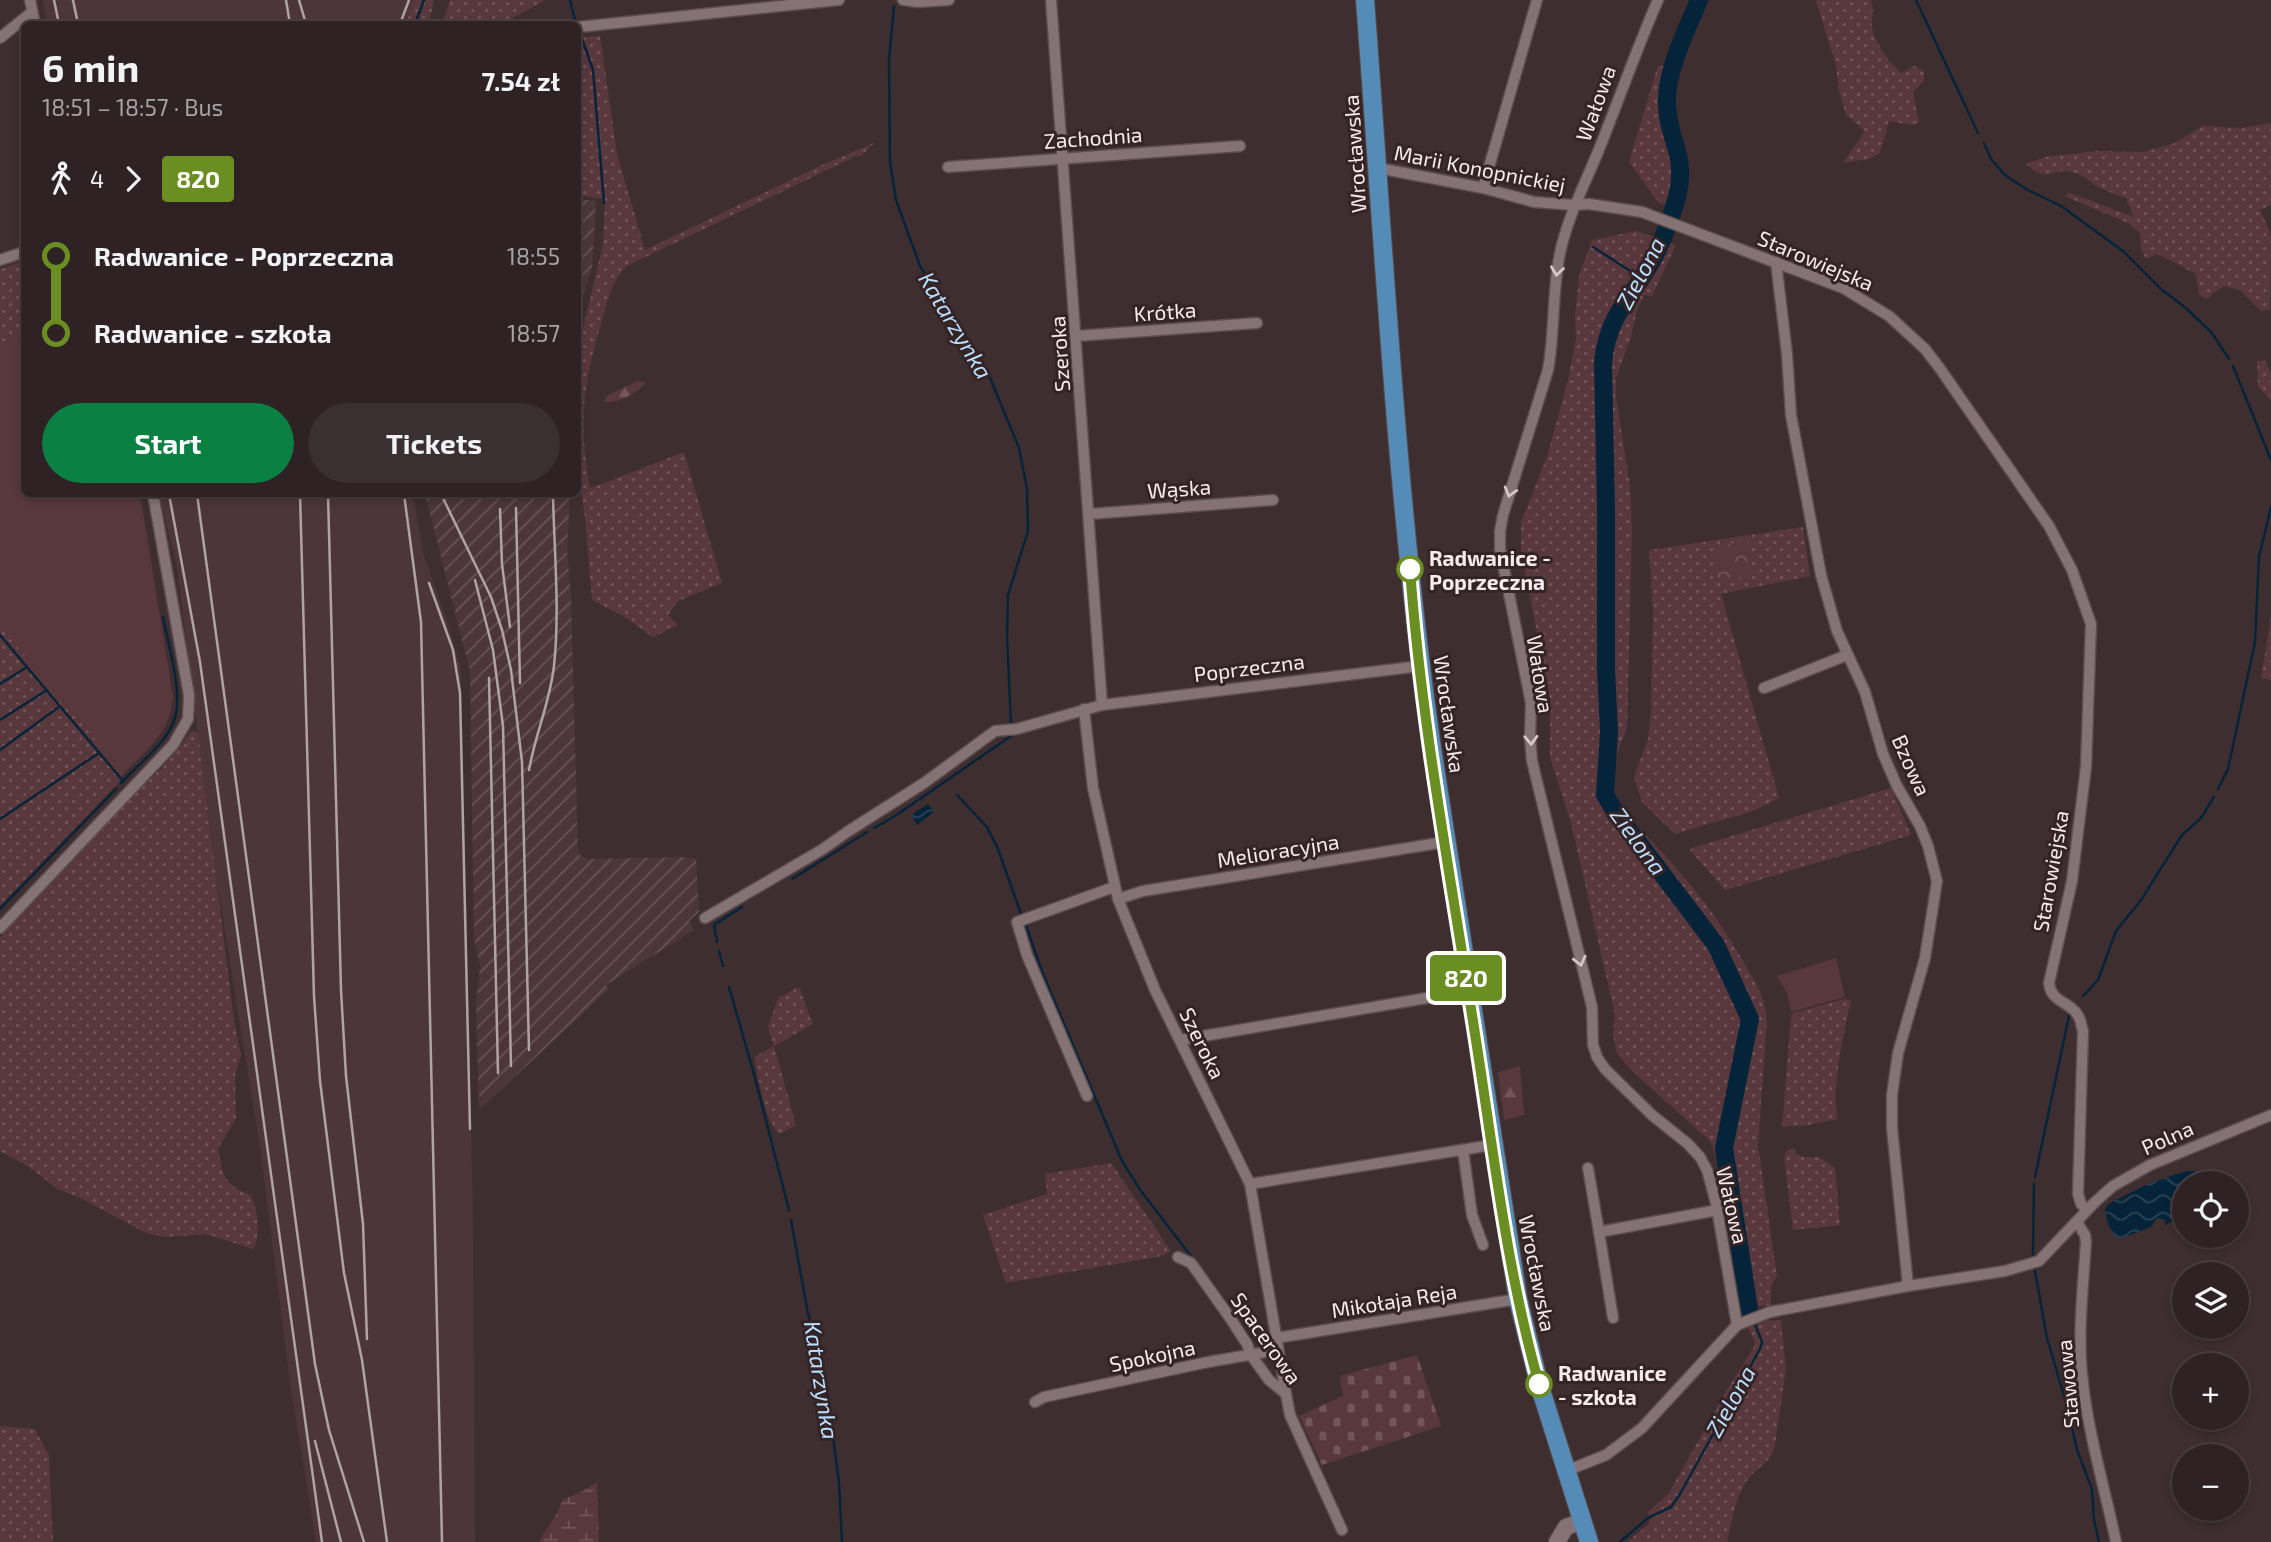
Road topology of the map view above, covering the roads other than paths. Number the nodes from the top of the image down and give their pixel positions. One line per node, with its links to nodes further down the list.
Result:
1 (30, 0): 9 (street)
2 (839, 0): 11 (street)
3 (904, 0): 4 (street)
4 (949, 0)
5 (1051, 0): 14 (street, Szeroka)
6 (1365, 0): 16 (main road, Wrocławska)
7 (1536, 0): 17 (street)
8 (1658, 0): 18 (street, Wałowa)
9 (32, 12): 10 (street); 12 (street)
10 (34, 21)
11 (581, 27)
12 (0, 38)
13 (1240, 146): 14 (street, Zachodnia)
14 (1063, 158): 15 (street, Zachodnia); 23 (street, Szeroka)
15 (948, 167)
16 (1377, 168): 17 (street, Marii Konopnickiej); 28 (main road, Wrocławska)
17 (1483, 188): 18 (street, Marii Konopnickiej)
18 (1574, 205): 21 (street, Starowiejska); 45 (street, Wałowa, one-way to 45)
19 (21, 253): 20 (street)
20 (0, 260)
21 (1776, 262): 27 (street, Bzowa); 46 (street, Starowiejska)
22 (1257, 323): 23 (street, Krótka)
23 (1076, 336): 26 (street, Szeroka)
24 (154, 497): 36 (street)
25 (1273, 500): 26 (street, Wąska)
26 (1089, 514): 30 (street, Szeroka)
27 (1847, 655): 29 (street); 51 (street, Bzowa)
28 (1420, 666): 30 (street, Poprzeczna); 32 (main road, Wrocławska)
29 (1764, 688)
30 (1102, 705): 31 (street, Poprzeczna)
31 (1084, 709): 33 (street, Szeroka); 35 (street, Poprzeczna)
32 (1446, 842): 34 (street, Melioracyjna); 37 (main road, Wrocławska)
33 (1114, 887): 34 (street, Szeroka); 39 (street)
34 (1118, 899): 38 (street, Szeroka)
35 (705, 918)
36 (0, 928)
37 (1468, 991): 38 (street); 41 (main road, Wrocławska)
38 (1180, 1040): 44 (street, Szeroka)
39 (1087, 1096)
40 (2271, 1115): 46 (street, Polna)
41 (1492, 1145): 42 (street); 52 (main road, Wrocławska)
42 (1462, 1150): 44 (street); 49 (street)
43 (1588, 1168): 48 (street)
44 (1250, 1184): 55 (street, Szeroka)
45 (1717, 1207): 48 (street); 54 (street, Wałowa)
46 (2087, 1210): 47 (street)
47 (2077, 1222): 51 (street); 65 (street, Stawowa)
48 (1599, 1233): 53 (street)
49 (1482, 1245)
50 (1178, 1257): 57 (street, Spacerowa)
51 (1908, 1286): 54 (street)
52 (1518, 1298): 55 (street, Mikołaja Reja); 60 (main road, Wrocławska)
53 (1613, 1318)
54 (1741, 1323): 60 (street)
55 (1276, 1338): 56 (street, Szeroka)
56 (1278, 1350): 57 (street, Spokojna); 58 (street, Szeroka)
57 (1251, 1355): 58 (street, Spacerowa); 59 (street, Spokojna)
58 (1286, 1394): 62 (street, Spacerowa)
59 (1035, 1402)
60 (1566, 1471): 61 (main road, Wrocławska)
61 (1583, 1521): 63 (street); 64 (main road)
62 (1342, 1530)
63 (1557, 1542)
64 (1589, 1542)
65 (2116, 1542)

